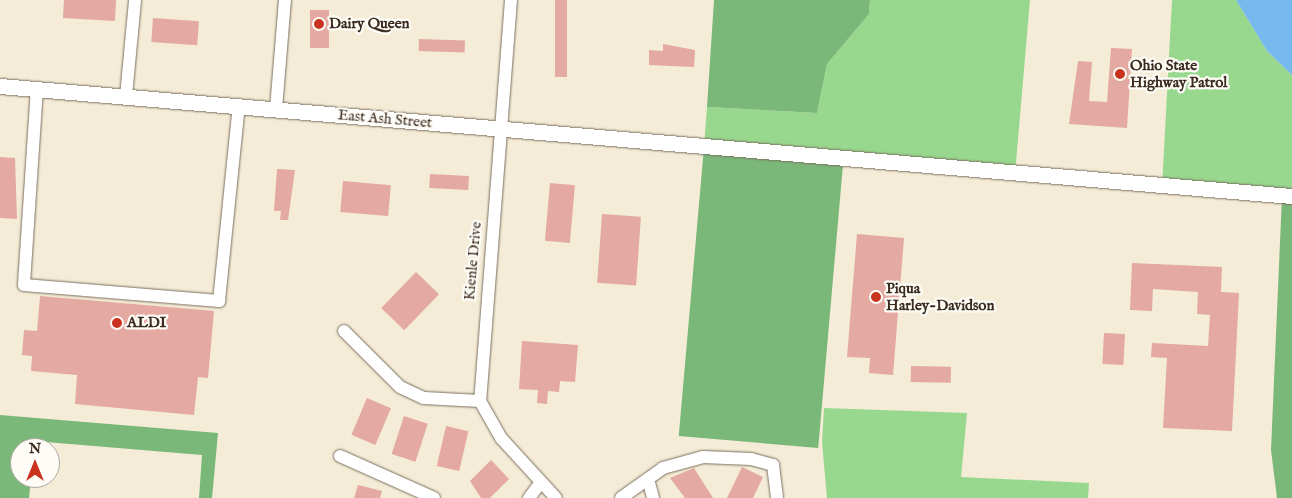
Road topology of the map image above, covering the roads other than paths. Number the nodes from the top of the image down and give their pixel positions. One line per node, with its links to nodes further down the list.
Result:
1 (135, 0): 6 (street)
2 (285, 0): 8 (street)
3 (511, 0): 9 (street, Kienle Drive)
4 (0, 86): 5 (main road, East Ash Street)
5 (37, 88): 6 (main road, East Ash Street); 7 (street)
6 (126, 96): 7 (main road, East Ash Street)
7 (239, 106): 8 (main road, East Ash Street)
8 (276, 109): 9 (main road, East Ash Street)
9 (500, 128): 10 (main road, East Ash Street); 12 (street, Kienle Drive)
10 (1292, 196)
11 (344, 331): 12 (street)
12 (480, 401): 15 (street, Kienle Drive)
13 (340, 456): 16 (street)
14 (648, 479): 19 (street); 20 (street); 21 (street)
15 (541, 482): 17 (street); 18 (street, Kienle Drive)
16 (434, 498)
17 (529, 498)
18 (556, 498)
19 (620, 498)
20 (653, 498)
21 (778, 498)

